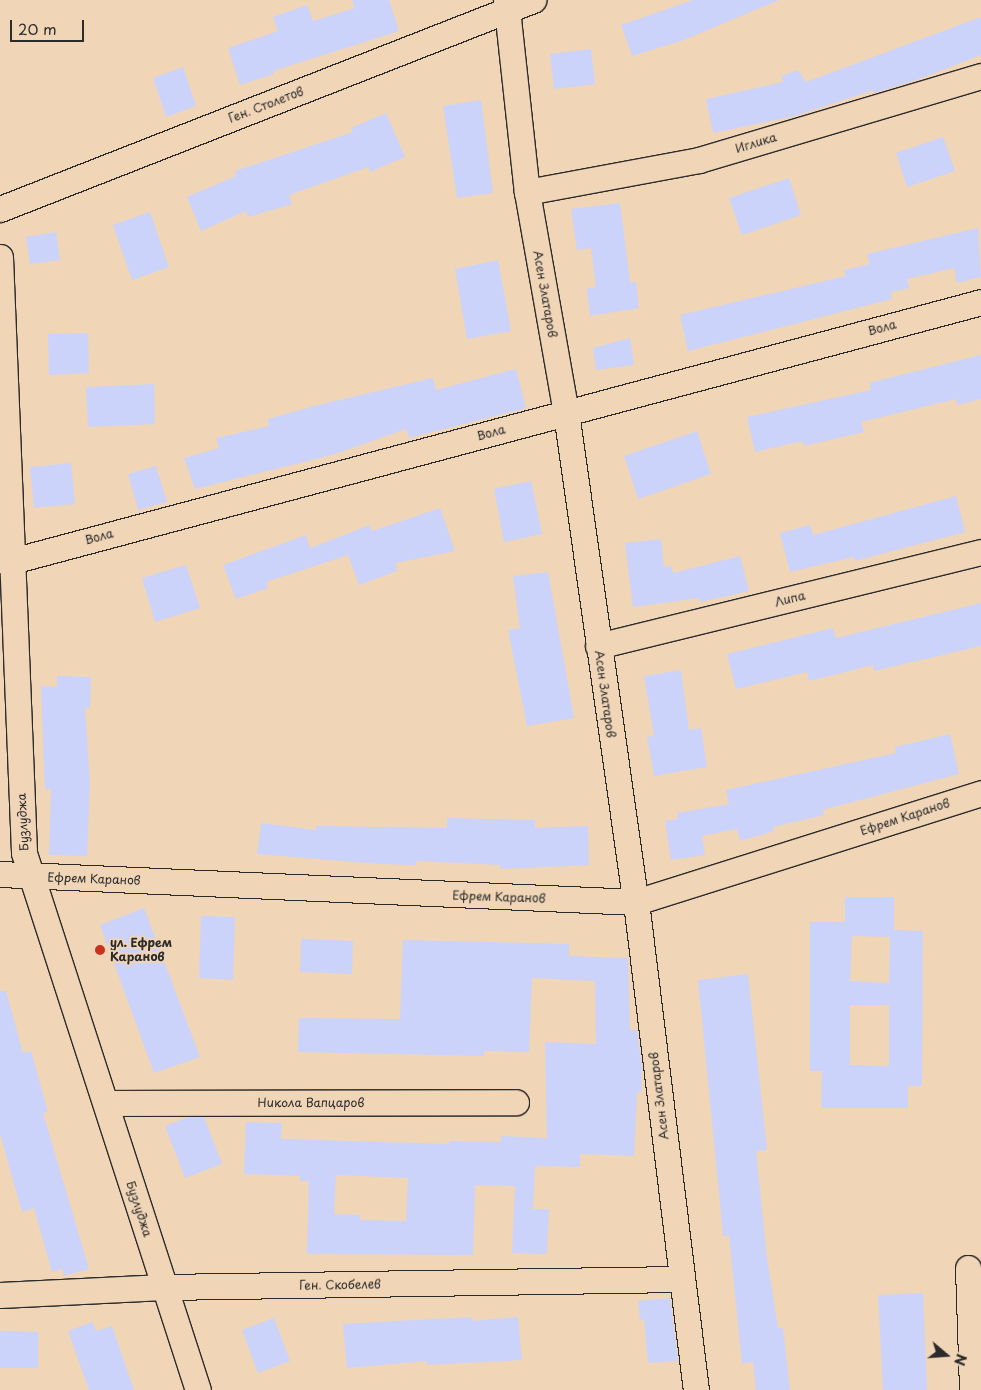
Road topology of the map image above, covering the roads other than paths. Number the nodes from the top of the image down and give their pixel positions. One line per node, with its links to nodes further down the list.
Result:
1 (533, 0): 2 (street, Ген. Столетов)
2 (506, 5): 4 (street, Асен Златаров); 5 (street, Ген. Столетов)
3 (981, 76): 4 (street, Иглика)
4 (527, 192): 8 (street, Асен Златаров)
5 (0, 209)
6 (0, 257): 10 (street, Бузлуджа)
7 (981, 302): 8 (street, Вола)
8 (566, 413): 10 (street, Вола); 11 (street, Асен Златаров)
9 (981, 552): 11 (street, Липа)
10 (6, 560): 14 (street, Бузлуджа)
11 (598, 646): 15 (street, Асен Златаров)
12 (981, 793): 15 (street, Ефрем Каранов)
13 (0, 874): 14 (street, Ефрем Каранов)
14 (31, 877): 15 (street, Ефрем Каранов); 17 (street, Бузлуджа)
15 (636, 902): 19 (street, Асен Златаров)
16 (516, 1102): 17 (street, Никола Вапцаров)
17 (106, 1104): 20 (street, Бузлуджа)
18 (968, 1268): 24 (street)
19 (681, 1280): 20 (street, Ген. Скобелев); 23 (street, Асен Златаров)
20 (164, 1287): 21 (street, Ген. Скобелев); 22 (street, Бузлуджа)
21 (0, 1295)
22 (198, 1390)
23 (696, 1390)
24 (972, 1390)

